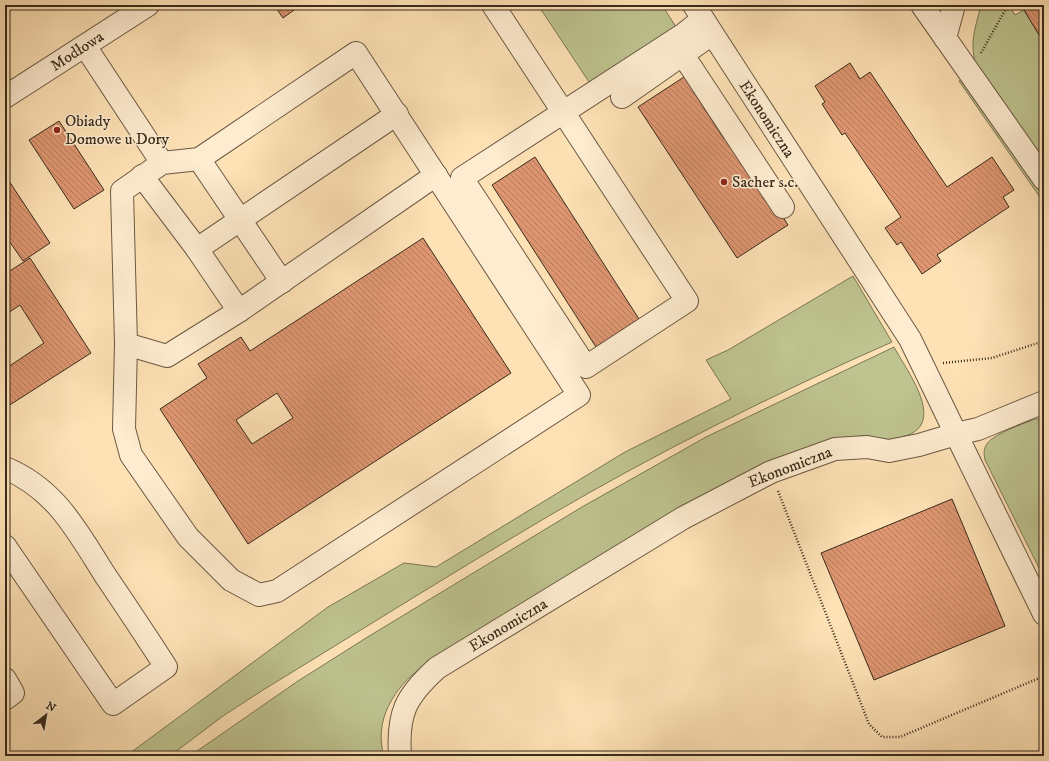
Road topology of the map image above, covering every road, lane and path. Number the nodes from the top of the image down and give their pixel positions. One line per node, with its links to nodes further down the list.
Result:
1 (148, 5): 8 (street, Modłowa)
2 (493, 5): 13 (street)
3 (922, 5): 7 (street)
4 (954, 5): 7 (street)
5 (1008, 5): 10 (path)
6 (703, 19): 9 (street); 13 (street); 27 (street, Ekonomiczna)
7 (945, 38): 10 (street)
8 (85, 46): 11 (street, Modłowa); 16 (street)
9 (683, 55): 12 (street); 20 (street)
10 (969, 74): 19 (street)
11 (5, 97)
12 (622, 97)
13 (562, 112): 13 (street)
14 (397, 114): 15 (street); 17 (street); 21 (street)
15 (199, 159): 16 (street); 21 (street)
16 (162, 163): 18 (street)
17 (436, 175): 23 (street); 26 (street)
18 (142, 176): 22 (street); 26 (street)
19 (1044, 178)
20 (783, 207)
21 (240, 219): 22 (street); 23 (street)
22 (197, 249): 24 (street)
23 (282, 282): 24 (street)
24 (239, 311): 26 (street)
25 (1044, 341): 27 (path)
26 (126, 344)
27 (923, 367): 29 (street, Ekonomiczna)
28 (1040, 404): 29 (street)
29 (956, 434): 31 (street, Ekonomiczna); 33 (street)
30 (5, 468): 32 (street)
31 (770, 472): 34 (path); 37 (street, Ekonomiczna)
32 (5, 546)
33 (1044, 614)
34 (1044, 676)
35 (5, 679): 36 (street)
36 (5, 699)
37 (400, 756)

